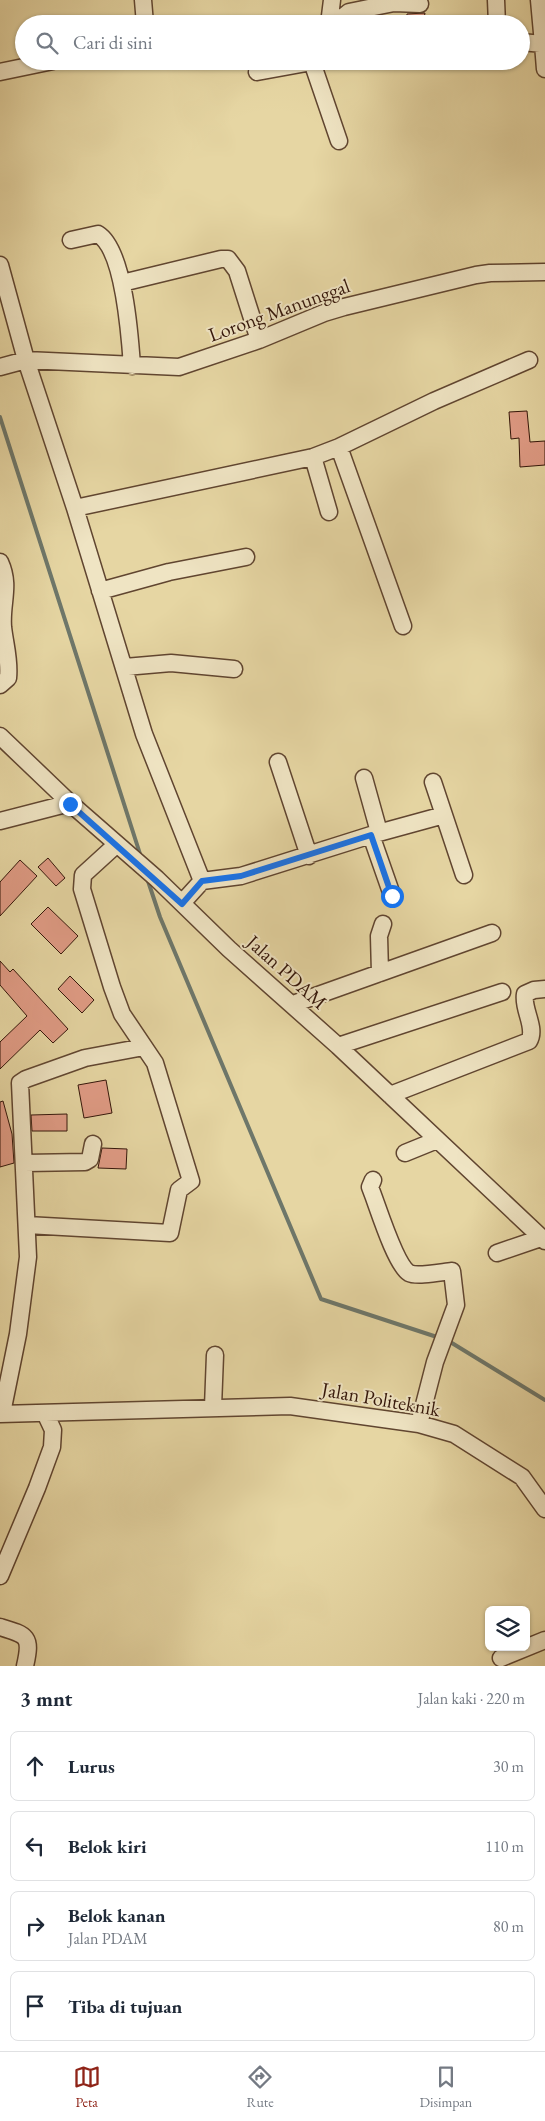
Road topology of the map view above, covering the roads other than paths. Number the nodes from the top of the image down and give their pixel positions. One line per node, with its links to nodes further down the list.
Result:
1 (142, 0): 6 (street)
2 (332, 0): 7 (street)
3 (496, 0): 9 (street)
4 (539, 0): 11 (street)
5 (420, 4): 8 (street)
6 (144, 15)
7 (331, 15)
8 (345, 15)
9 (497, 15)
10 (530, 43): 11 (street)
11 (543, 44): 13 (street)
12 (15, 69): 16 (street)
13 (545, 69)
14 (268, 70): 17 (street)
15 (317, 70): 18 (street)
16 (0, 72)
17 (257, 72)
18 (339, 141)
19 (71, 240): 22 (street)
20 (0, 265): 24 (street)
21 (545, 272): 23 (street, Lorong Manunggal)
22 (122, 283): 23 (street); 27 (street)
23 (259, 340): 27 (street, Lorong Manunggal)
24 (26, 360): 26 (street, Lorong Manunggal); 27 (street, Lorong Manunggal); 30 (street)
25 (529, 360): 28 (street)
26 (3, 366)
27 (132, 366)
28 (339, 447): 29 (street); 35 (street)
29 (313, 457): 30 (street); 31 (street)
30 (75, 508): 34 (street)
31 (329, 512)
32 (246, 557): 34 (street)
33 (0, 562): 38 (street)
34 (100, 591): 36 (street)
35 (403, 626)
36 (125, 667): 37 (street); 50 (street)
37 (234, 668)
38 (0, 685)
39 (0, 736): 43 (street, Jalan PDAM)
40 (278, 762): 48 (street)
41 (364, 778): 46 (street)
42 (433, 782): 44 (street)
43 (70, 804): 45 (street); 47 (street, Jalan PDAM)
44 (444, 815): 46 (street); 49 (street)
45 (0, 821)
46 (375, 834): 48 (street); 51 (street)
47 (122, 849): 52 (street, Jalan PDAM); 60 (street)
48 (308, 856): 50 (street)
49 (464, 875)
50 (202, 881): 52 (street)
51 (392, 896)
52 (182, 904): 58 (street, Jalan PDAM)
53 (383, 924): 55 (street)
54 (492, 933): 55 (street)
55 (380, 973): 58 (street)
56 (545, 989): 61 (street)
57 (502, 992): 59 (street)
58 (293, 1004): 59 (street, Jalan PDAM)
59 (338, 1046): 61 (street, Jalan PDAM)
60 (144, 1047): 65 (street); 67 (street)
61 (390, 1095): 62 (street, Jalan PDAM)
62 (437, 1140): 64 (street); 68 (street, Jalan PDAM)
63 (93, 1144): 65 (street)
64 (405, 1153)
65 (25, 1163): 67 (street)
66 (373, 1180): 74 (street)
67 (27, 1226): 73 (street)
68 (543, 1240): 69 (street)
69 (496, 1253)
70 (215, 1354): 71 (street)
71 (213, 1407): 72 (street, Jalan Politeknik); 74 (street, Jalan Politeknik)
72 (45, 1413): 73 (street, Jalan Politeknik); 76 (street)
73 (1, 1414)
74 (419, 1424): 75 (street, Jalan Politeknik)
75 (545, 1509)
76 (0, 1576)
77 (0, 1627): 80 (street)
78 (545, 1640): 79 (street)
79 (501, 1658)
80 (25, 1666)

